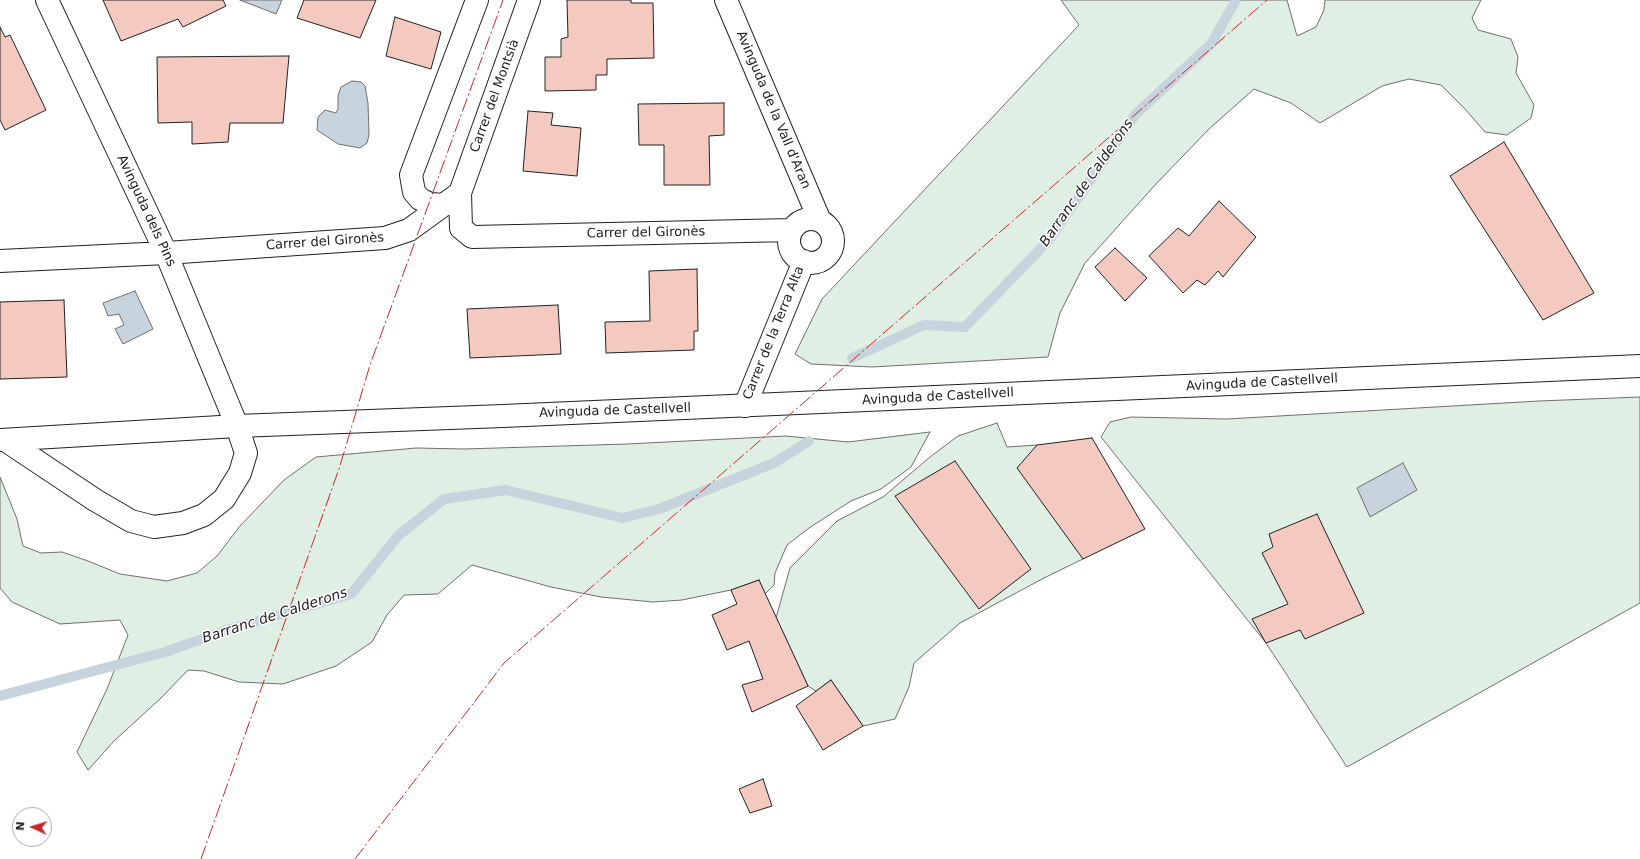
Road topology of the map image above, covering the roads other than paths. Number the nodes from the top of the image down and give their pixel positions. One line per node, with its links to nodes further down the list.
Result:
1 (47, 0): 8 (street, Avinguda dels Pins)
2 (477, 0): 5 (street)
3 (529, 0): 5 (street, Carrer del Montsià)
4 (726, 0): 6 (street, Avinguda de la Vall d'Aran)
5 (452, 199): 7 (street, Carrer del Gironès); 8 (street, Carrer del Gironès)
6 (820, 221): 7 (street); 10 (street)
7 (791, 230): 10 (street)
8 (166, 253): 9 (street, Carrer del Gironès); 13 (street, Avinguda dels Pins)
9 (0, 261)
10 (804, 261): 12 (street, Carrer de la Terra Alta)
11 (1640, 366): 12 (street, Avinguda de Castellvell)
12 (745, 406): 13 (street, Avinguda de Castellvell)
13 (236, 426): 14 (street, Avinguda de Castellvell); 14 (street, Avinguda dels Pins)
14 (3, 440)

